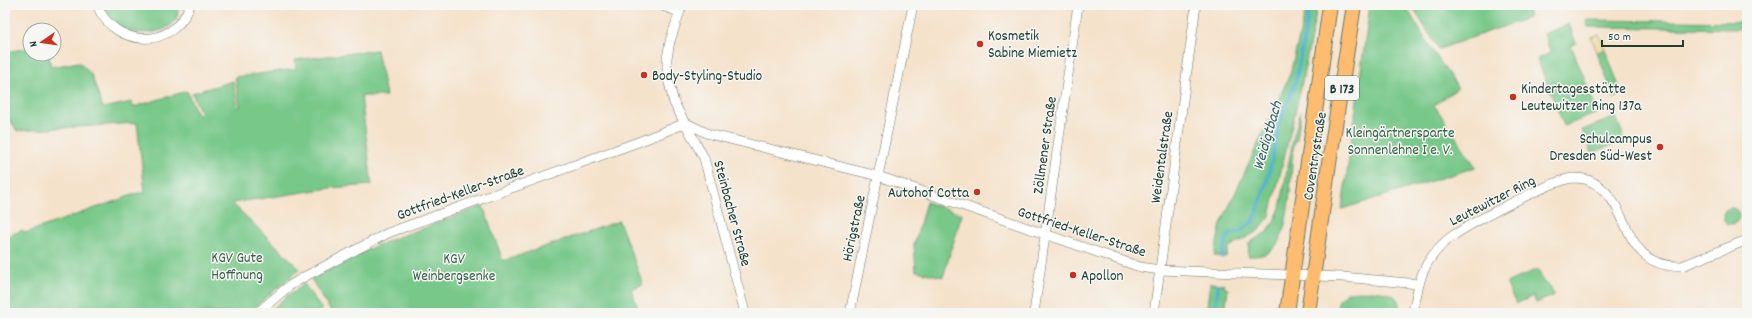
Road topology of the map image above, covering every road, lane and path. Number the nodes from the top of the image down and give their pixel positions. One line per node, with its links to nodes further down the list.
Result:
1 (97, 5): 2 (street)
2 (190, 5)
3 (660, 5): 9 (street)
4 (914, 5): 11 (street, Hörigstraße)
5 (1078, 5): 12 (street, Zöllmener Straße)
6 (1196, 5): 14 (street, Weidentalstraße)
7 (1330, 5): 15 (main road, Coventrystraße / B 173)
8 (1354, 5): 16 (main road, Coventrystraße / B 173)
9 (681, 8): 10 (street, Steinbacher Straße)
10 (686, 123): 11 (street, Gottfried-Keller-Straße); 18 (street, Gottfried-Keller-Straße); 19 (street, Steinbacher Straße)
11 (878, 176): 12 (street, Gottfried-Keller-Straße); 20 (street, Hörigstraße)
12 (1045, 235): 14 (street, Gottfried-Keller-Straße); 21 (street, Zöllmener Straße)
13 (1747, 240): 17 (street, Leutewitzer Ring)
14 (1160, 270): 15 (street, Gottfried-Keller-Straße); 22 (street, Weidentalstraße)
15 (1292, 275): 16 (street, Gottfried-Keller-Straße); 23 (main road, Coventrystraße / B 173)
16 (1314, 276): 17 (street); 24 (main road, Coventrystraße / B 173)
17 (1419, 284): 25 (street, Leutewitzer Ring)
18 (257, 313)
19 (745, 313)
20 (850, 313)
21 (1034, 313)
22 (1154, 313)
23 (1287, 313)
24 (1308, 313)
25 (1413, 313)

